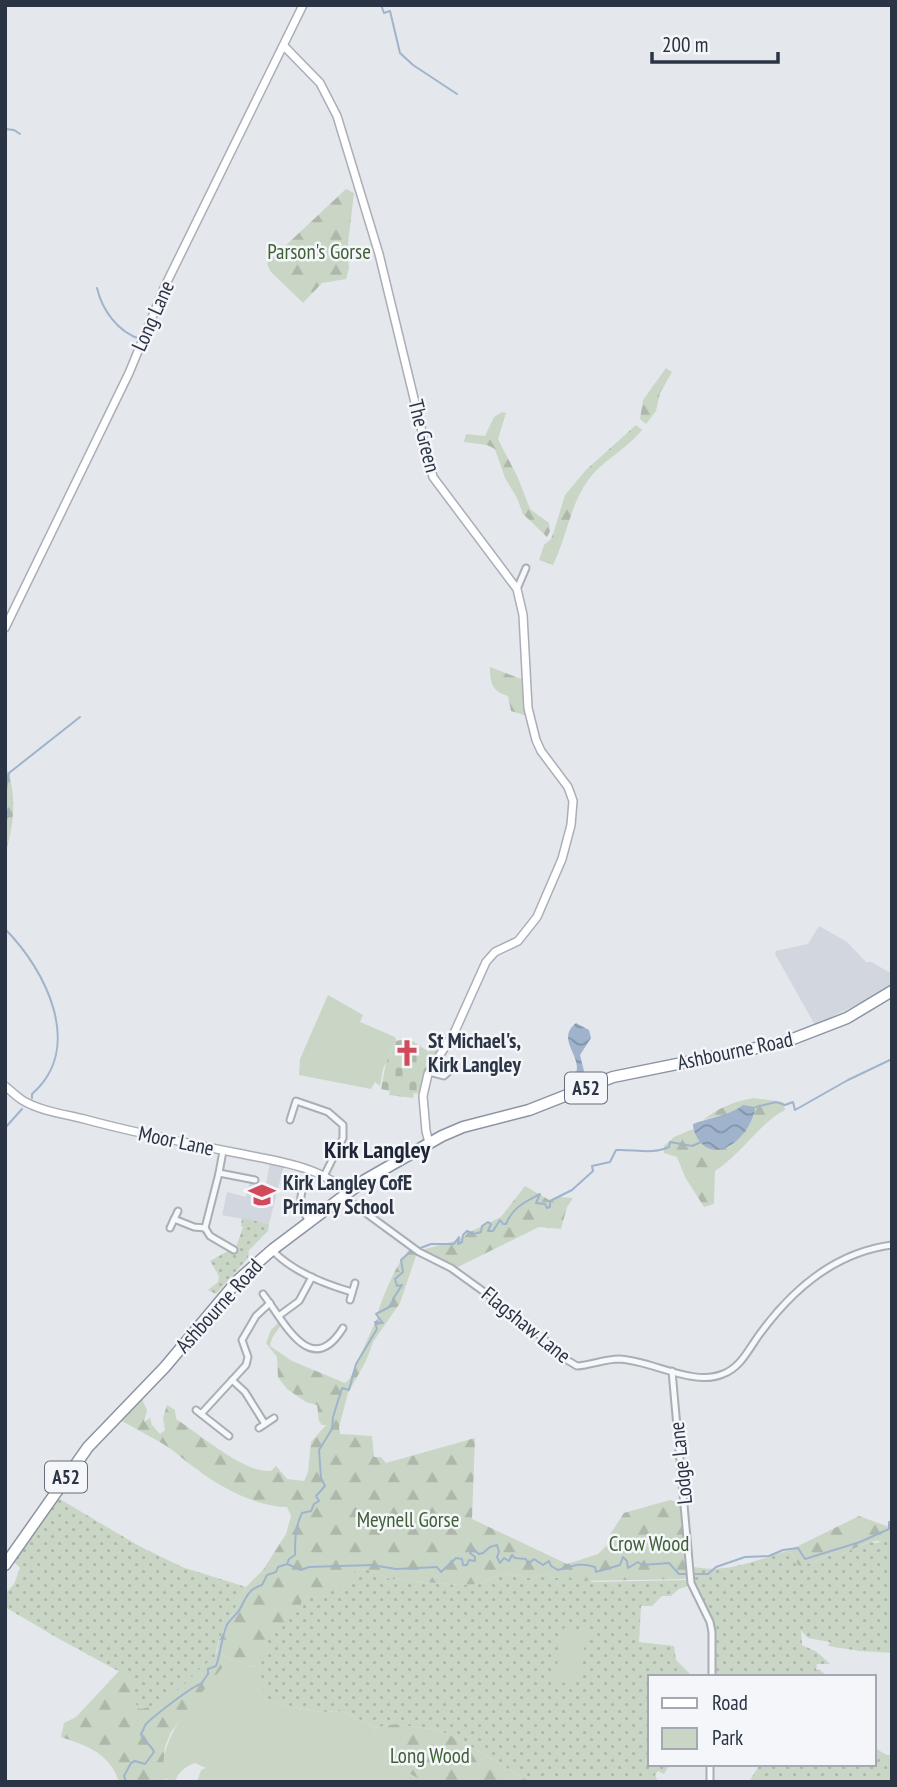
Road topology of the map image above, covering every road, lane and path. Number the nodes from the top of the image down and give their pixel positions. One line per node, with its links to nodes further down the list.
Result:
1 (303, 5): 2 (street, Long Lane)
2 (284, 46): 4 (street, The Green); 5 (street, Long Lane)
3 (526, 568): 4 (street)
4 (517, 589): 8 (street, The Green)
5 (5, 628)
6 (892, 991): 13 (highway, Ashbourne Road / A52)
7 (453, 1068): 9 (street)
8 (429, 1072): 9 (street); 13 (street)
9 (444, 1076): 10 (street)
10 (448, 1083)
11 (5, 1086): 14 (street, Moor Lane)
12 (290, 1120): 16 (street)
13 (429, 1143): 19 (highway, Ashbourne Road / A52)
14 (223, 1151): 15 (street); 16 (street, Moor Lane)
15 (219, 1173): 17 (street); 24 (street)
16 (324, 1176): 19 (street, Moor Lane)
17 (255, 1180)
18 (306, 1181): 22 (street)
19 (345, 1195): 22 (highway, Ashbourne Road / A52); 40 (street, Flagshaw Lane)
20 (178, 1211): 21 (street)
21 (174, 1219): 23 (street); 24 (street)
22 (309, 1221): 28 (highway, Ashbourne Road / A52)
23 (170, 1228)
24 (205, 1228): 25 (street)
25 (225, 1245): 27 (street); 29 (street)
26 (892, 1245): 40 (street, Flagshaw Lane)
27 (234, 1250)
28 (272, 1250): 30 (street); 46 (highway, Ashbourne Road / A52)
29 (220, 1253)
30 (312, 1277): 32 (street); 36 (street)
31 (355, 1283): 32 (street)
32 (352, 1292): 34 (street)
33 (263, 1294): 35 (street)
34 (350, 1300)
35 (271, 1303): 36 (street); 41 (street)
36 (280, 1315): 39 (street)
37 (296, 1327): 39 (street)
38 (343, 1328): 39 (street)
39 (289, 1331)
40 (672, 1371): 47 (street, Lodge Lane)
41 (232, 1380): 43 (street); 45 (street)
42 (274, 1418): 43 (street)
43 (265, 1424): 44 (street)
44 (259, 1428)
45 (218, 1441)
46 (5, 1565)
47 (712, 1675)

